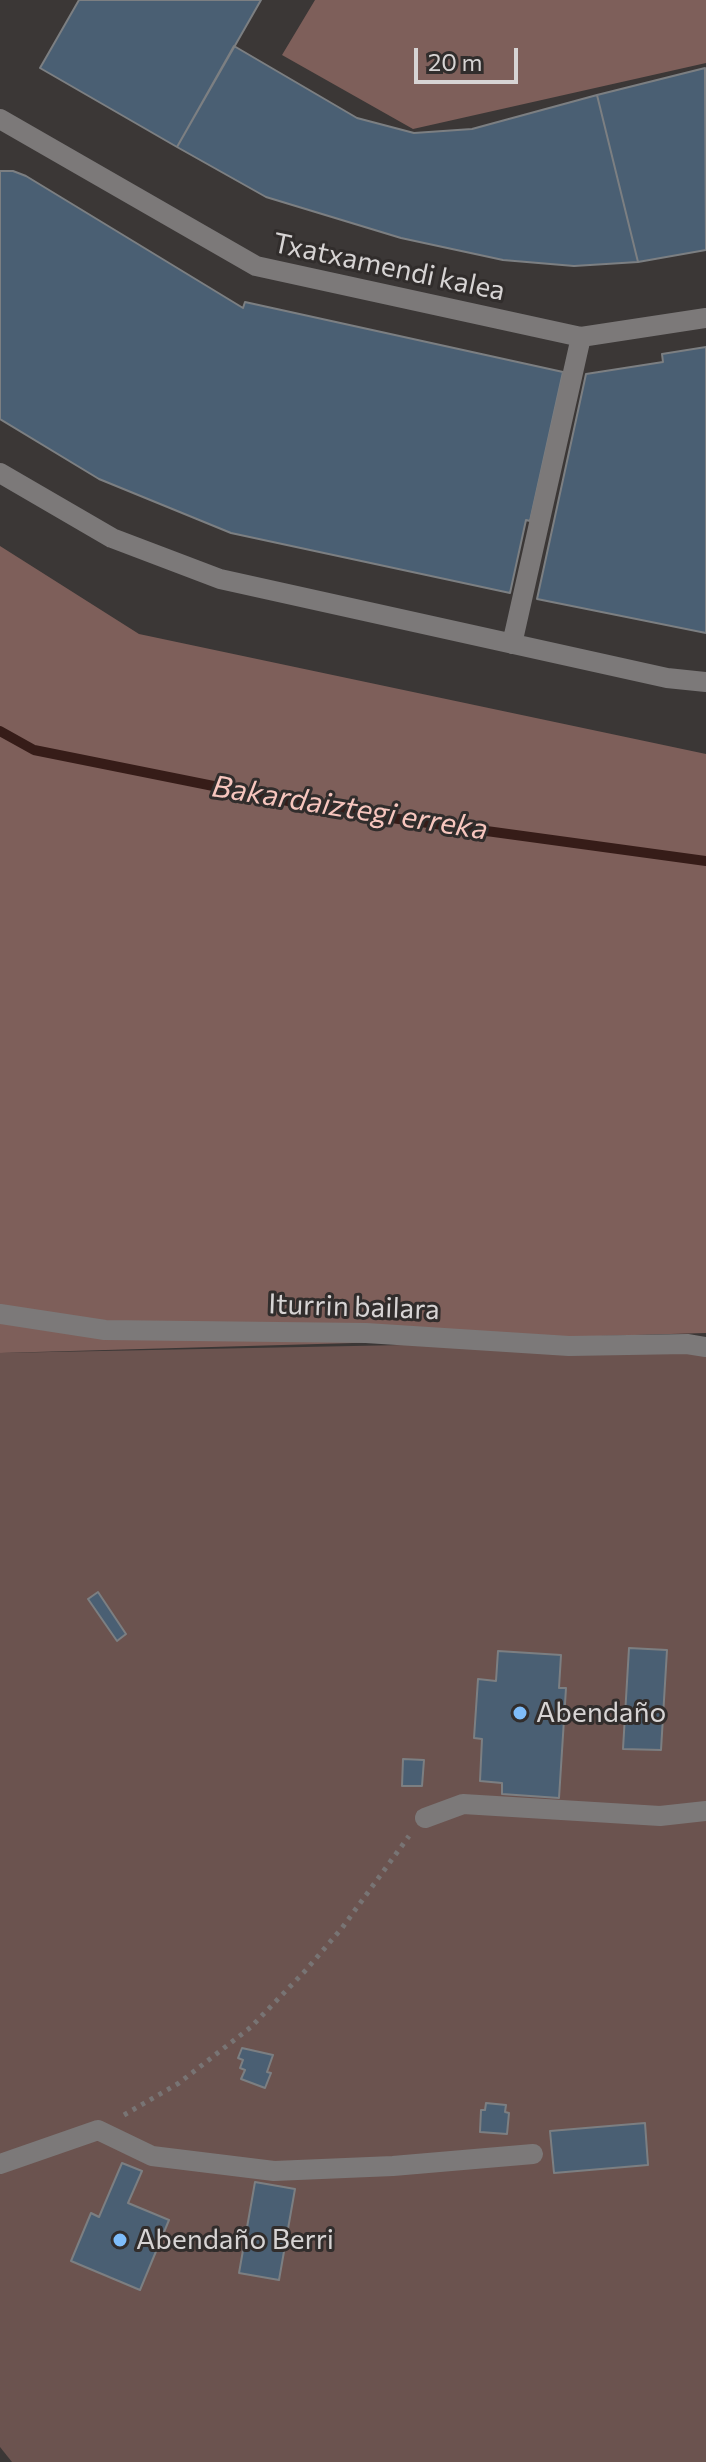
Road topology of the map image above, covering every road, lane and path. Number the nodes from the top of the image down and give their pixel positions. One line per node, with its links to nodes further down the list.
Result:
1 (0, 119): 3 (street, Txatxamendi kalea)
2 (706, 318): 3 (street, Txatxamendi kalea)
3 (581, 337): 5 (street)
4 (0, 473): 5 (street)
5 (512, 644): 6 (street)
6 (706, 682)
7 (0, 1314): 8 (street, Iturrin bailara)
8 (706, 1347)
9 (706, 1811): 10 (street)
10 (425, 1818): 11 (path)
11 (98, 2130): 12 (street); 13 (street)
12 (533, 2154)
13 (0, 2164)

